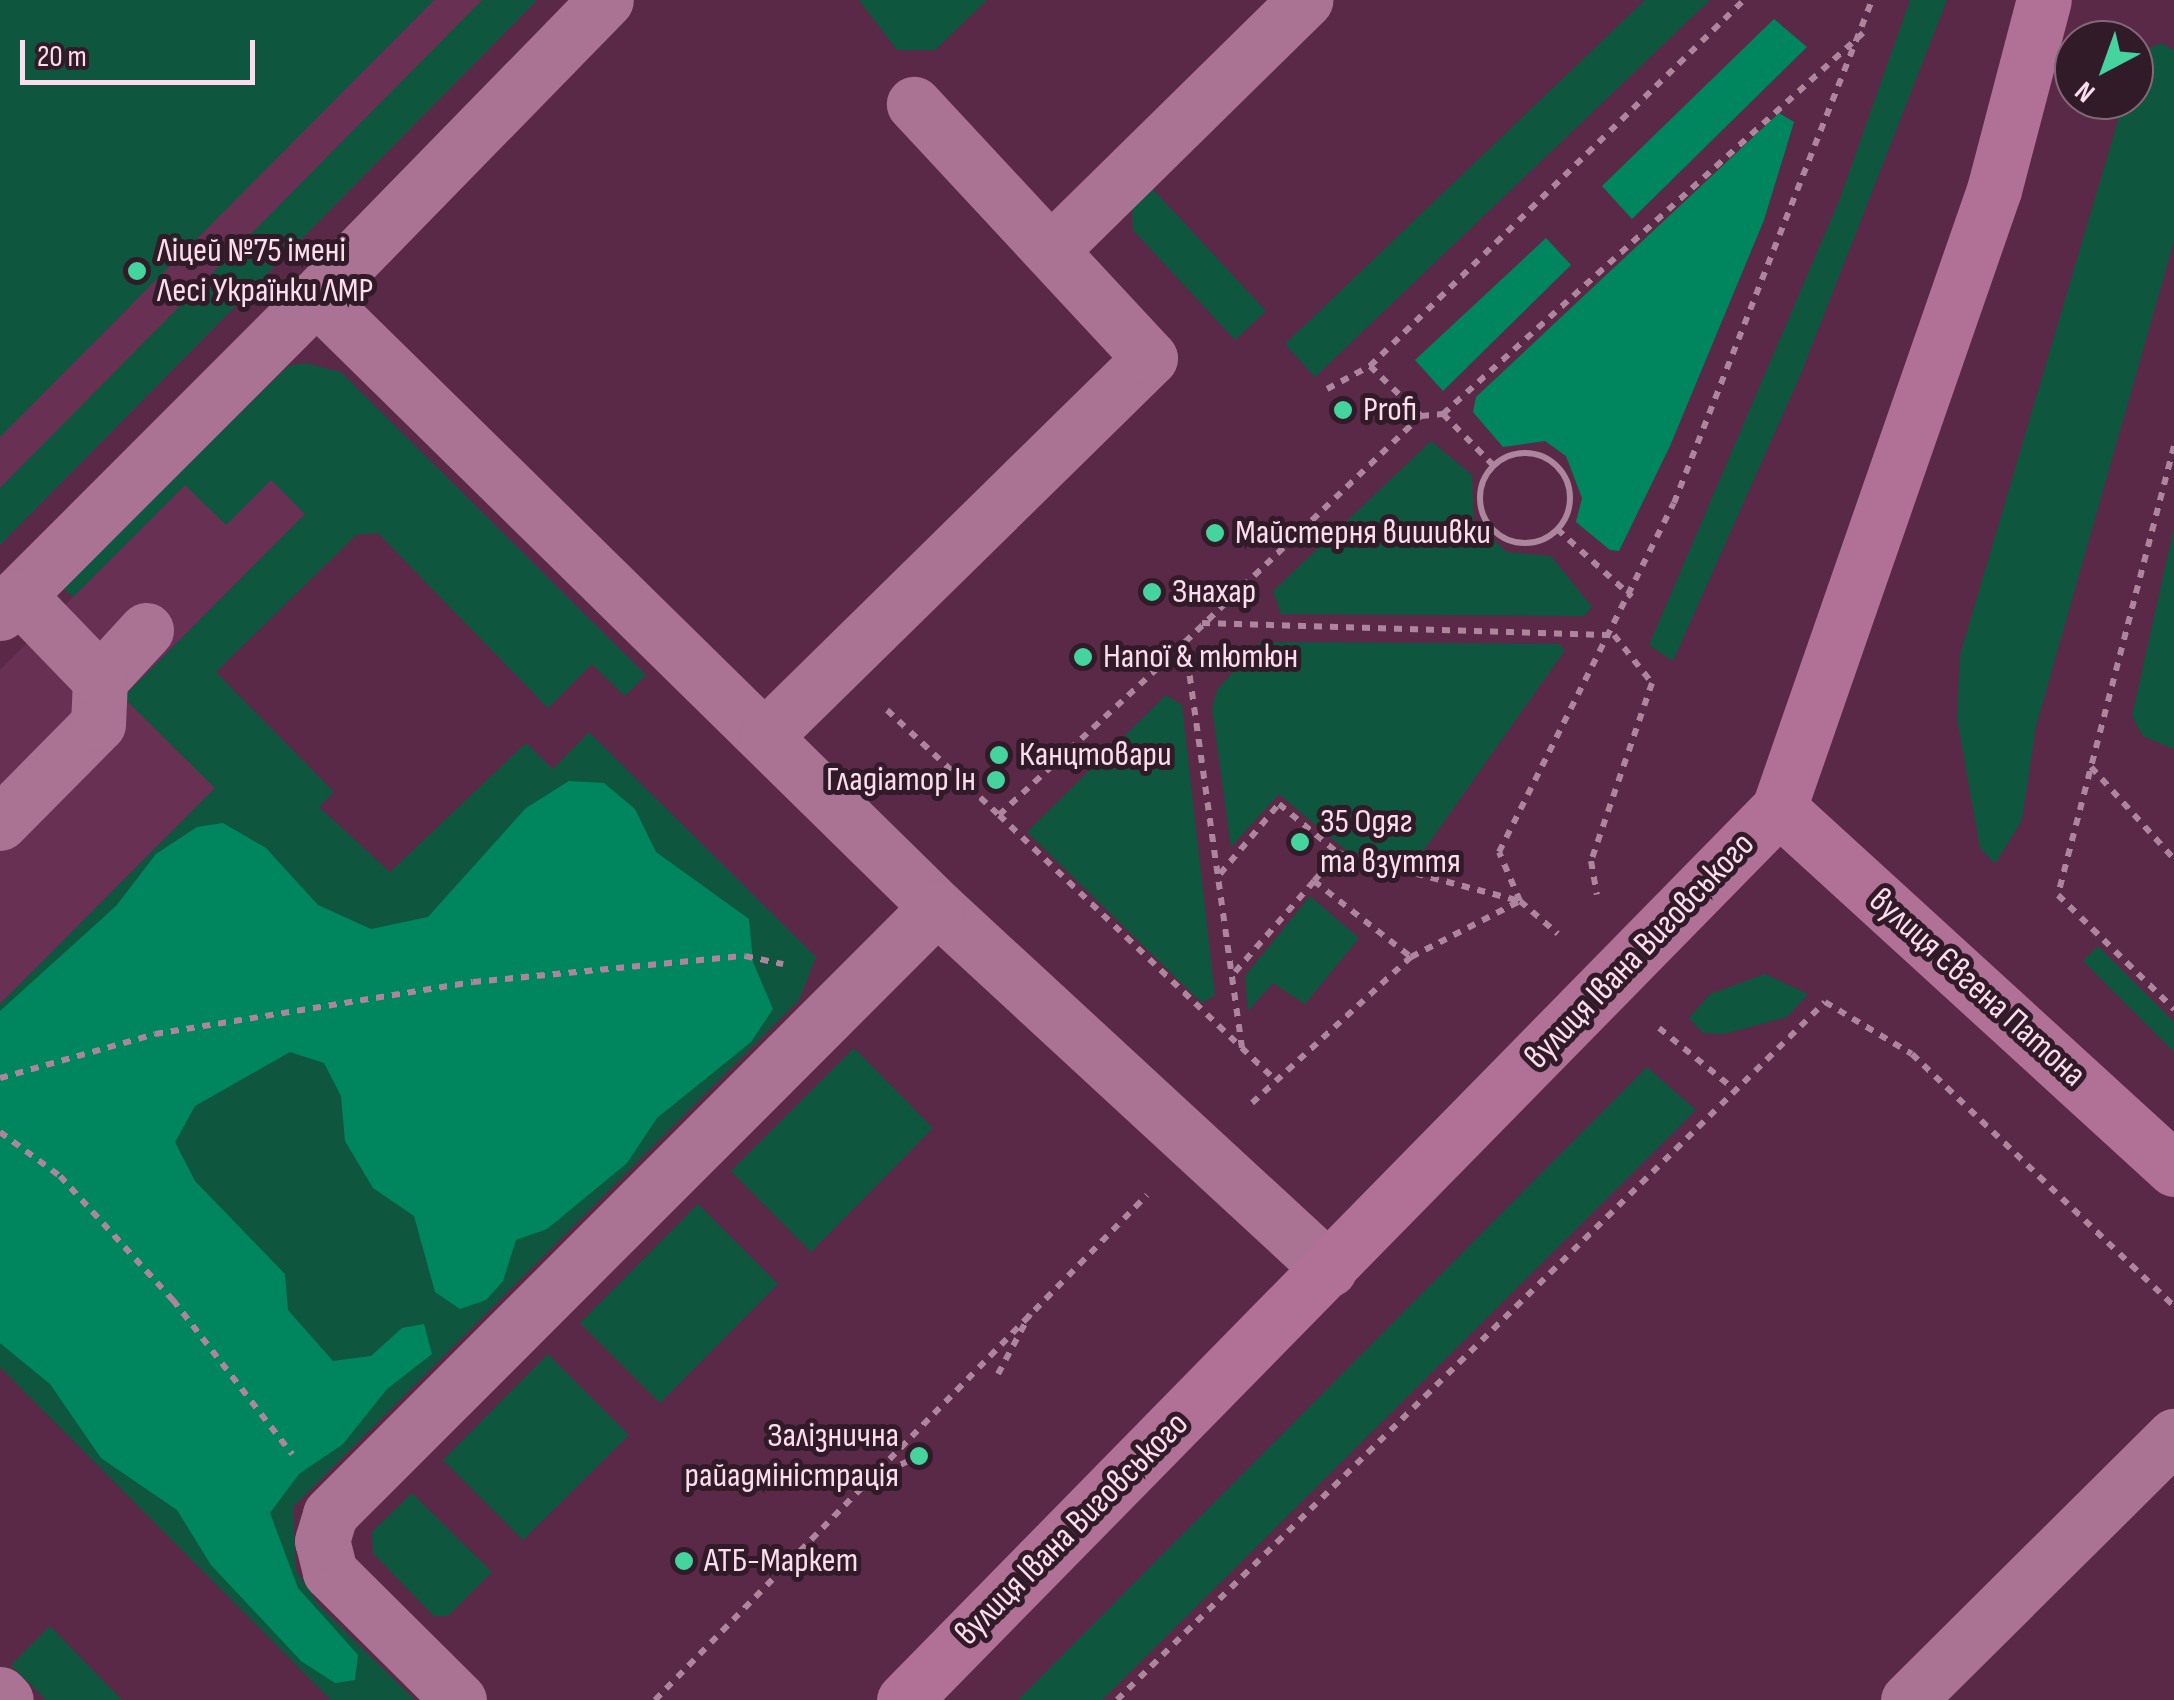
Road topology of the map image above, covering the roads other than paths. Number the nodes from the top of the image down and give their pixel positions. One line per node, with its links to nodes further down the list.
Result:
1 (606, 0): 6 (street)
2 (1304, 0): 5 (street)
3 (2044, 0): 11 (main road, вулиця Івана Виговського)
4 (914, 104): 5 (street)
5 (1053, 248): 10 (street)
6 (316, 297): 7 (street); 10 (street)
7 (9, 604): 9 (street)
8 (146, 630): 9 (street)
9 (100, 680): 12 (street)
10 (766, 735): 13 (street)
11 (1780, 808): 14 (main road, вулиця Євгена Патона); 15 (main road, вулиця Івана Виговського)
12 (0, 823)
13 (937, 907): 15 (street); 19 (street)
14 (2174, 1169)
15 (1329, 1269): 20 (main road, вулиця Івана Виговського)
16 (2174, 1436): 21 (street)
17 (0, 1694): 18 (street)
18 (6, 1700)
19 (459, 1700)
20 (904, 1700)
21 (1908, 1700)

